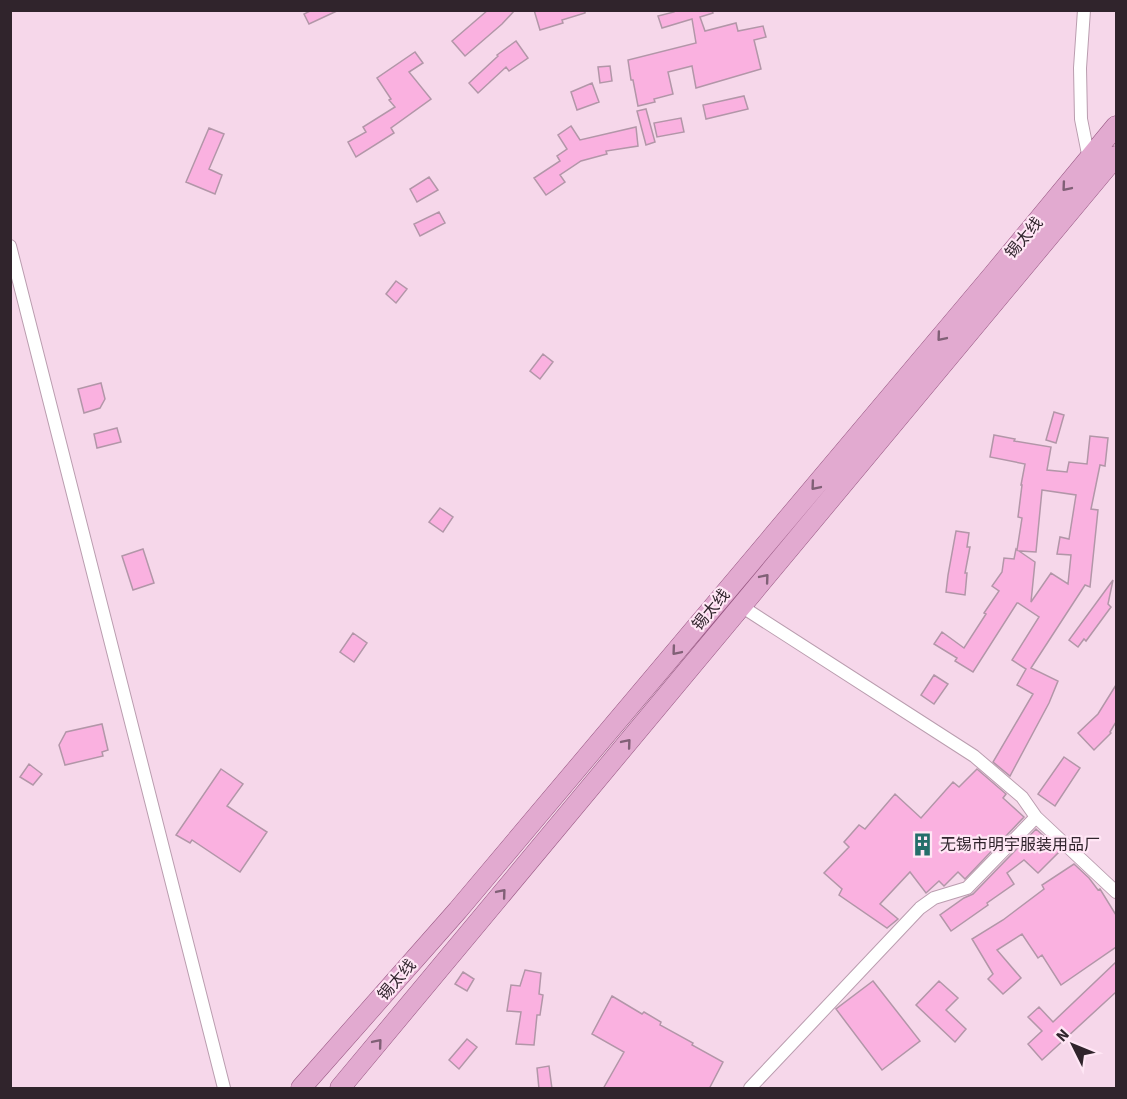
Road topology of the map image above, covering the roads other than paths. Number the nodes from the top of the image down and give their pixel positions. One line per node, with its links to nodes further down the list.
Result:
1 (1084, 10): 4 (street)
2 (1116, 126): 4 (main road, 锡太线)
3 (1116, 156): 6 (main road, 锡太线, one-way to 3)
4 (1089, 159): 10 (main road, 锡太线, one-way to 10)
5 (10, 246): 9 (street)
6 (741, 606): 7 (street); 11 (main road, 锡太线, one-way to 6)
7 (1036, 817): 8 (street); 12 (street)
8 (1116, 892)
9 (224, 1089)
10 (301, 1089)
11 (340, 1089)
12 (750, 1089)

